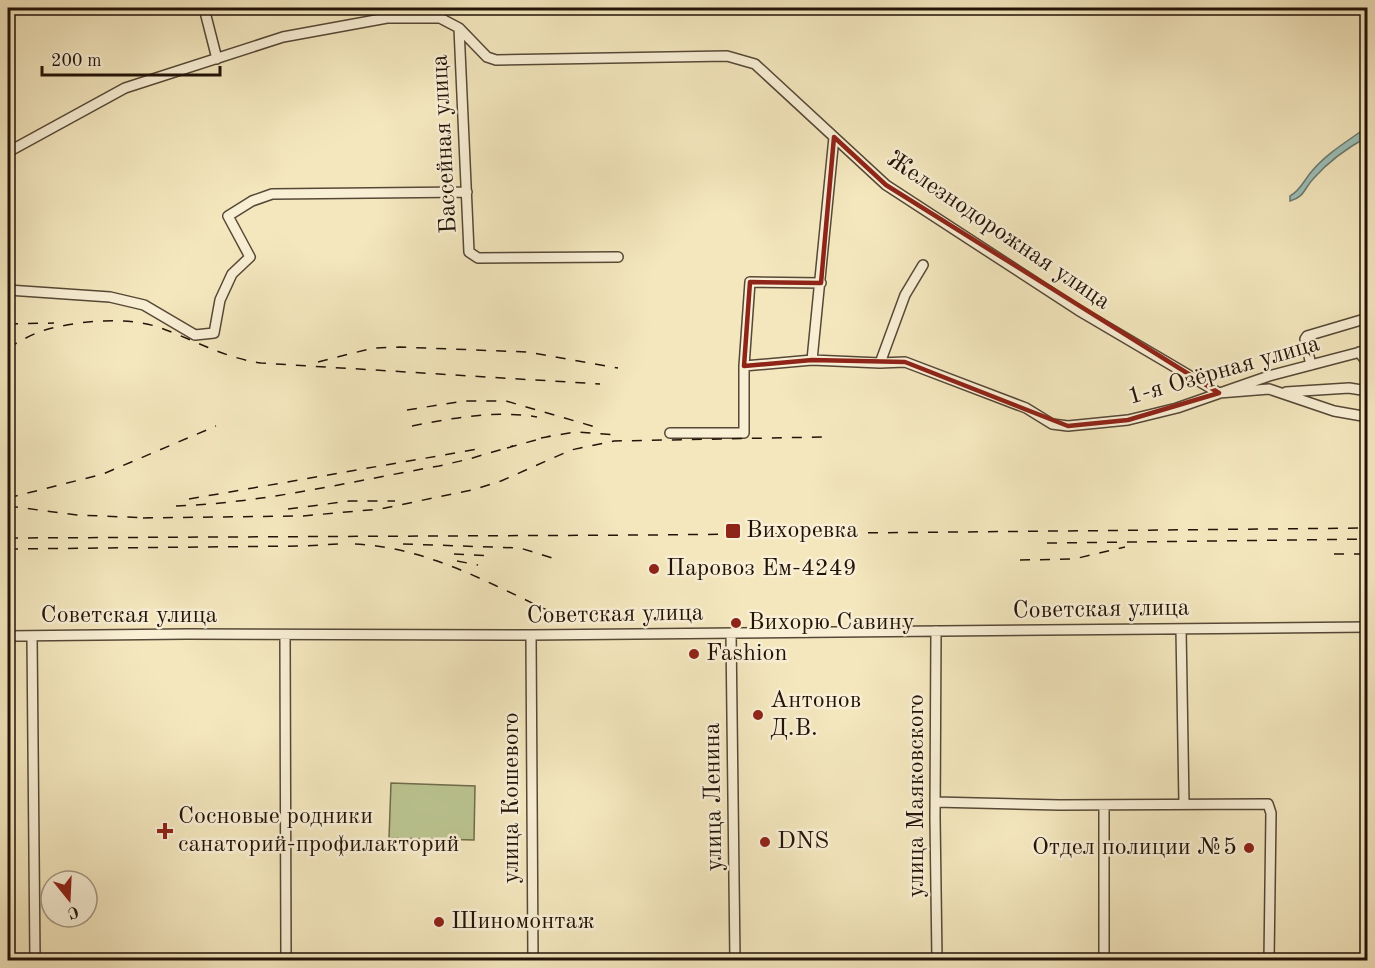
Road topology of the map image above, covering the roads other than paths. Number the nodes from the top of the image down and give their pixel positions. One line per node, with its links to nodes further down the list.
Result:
1 (204, 8): 5 (street)
2 (387, 8): 3 (street)
3 (387, 18): 4 (street); 5 (street)
4 (459, 28): 6 (street, Железнодорожная улица); 8 (street, Бассейная улица)
5 (217, 59): 7 (street)
6 (834, 137): 11 (street); 22 (street, Железнодорожная улица)
7 (8, 152)
8 (467, 192): 9 (street, Бассейная улица); 12 (street)
9 (618, 258)
10 (923, 266): 16 (street)
11 (821, 282): 15 (street); 19 (street)
12 (8, 290)
13 (1368, 318): 18 (street)
14 (1363, 351): 17 (street); 18 (street, 1-я Озёрная улица)
15 (812, 360): 16 (street, 1-я Озёрная улица); 19 (street, 1-я Озёрная улица)
16 (880, 363): 22 (street, 1-я Озёрная улица)
17 (1368, 364)
18 (1311, 365): 22 (street, 1-я Озёрная улица)
19 (744, 366): 24 (street)
20 (1368, 391): 21 (street)
21 (1281, 392): 22 (street); 23 (street)
22 (1219, 393)
23 (1368, 417)
24 (670, 433)
25 (1368, 627): 26 (street, Советская улица)
26 (1181, 629): 27 (street, Советская улица); 34 (street)
27 (936, 632): 28 (street, Советская улица); 33 (street, улица Маяковского)
28 (731, 633): 30 (street, Советская улица); 39 (street, улица Ленина)
29 (285, 635): 30 (street, Советская улица); 32 (street, Советская улица); 37 (street)
30 (531, 635): 38 (street, улица Кошевого)
31 (8, 636): 32 (street, Советская улица)
32 (32, 636): 36 (street)
33 (935, 802): 35 (street); 40 (street, улица Маяковского)
34 (1184, 804): 35 (street); 42 (street)
35 (1104, 806): 41 (street)
36 (35, 960)
37 (286, 960)
38 (533, 960)
39 (735, 960)
40 (938, 960)
41 (1104, 960)
42 (1269, 960)

